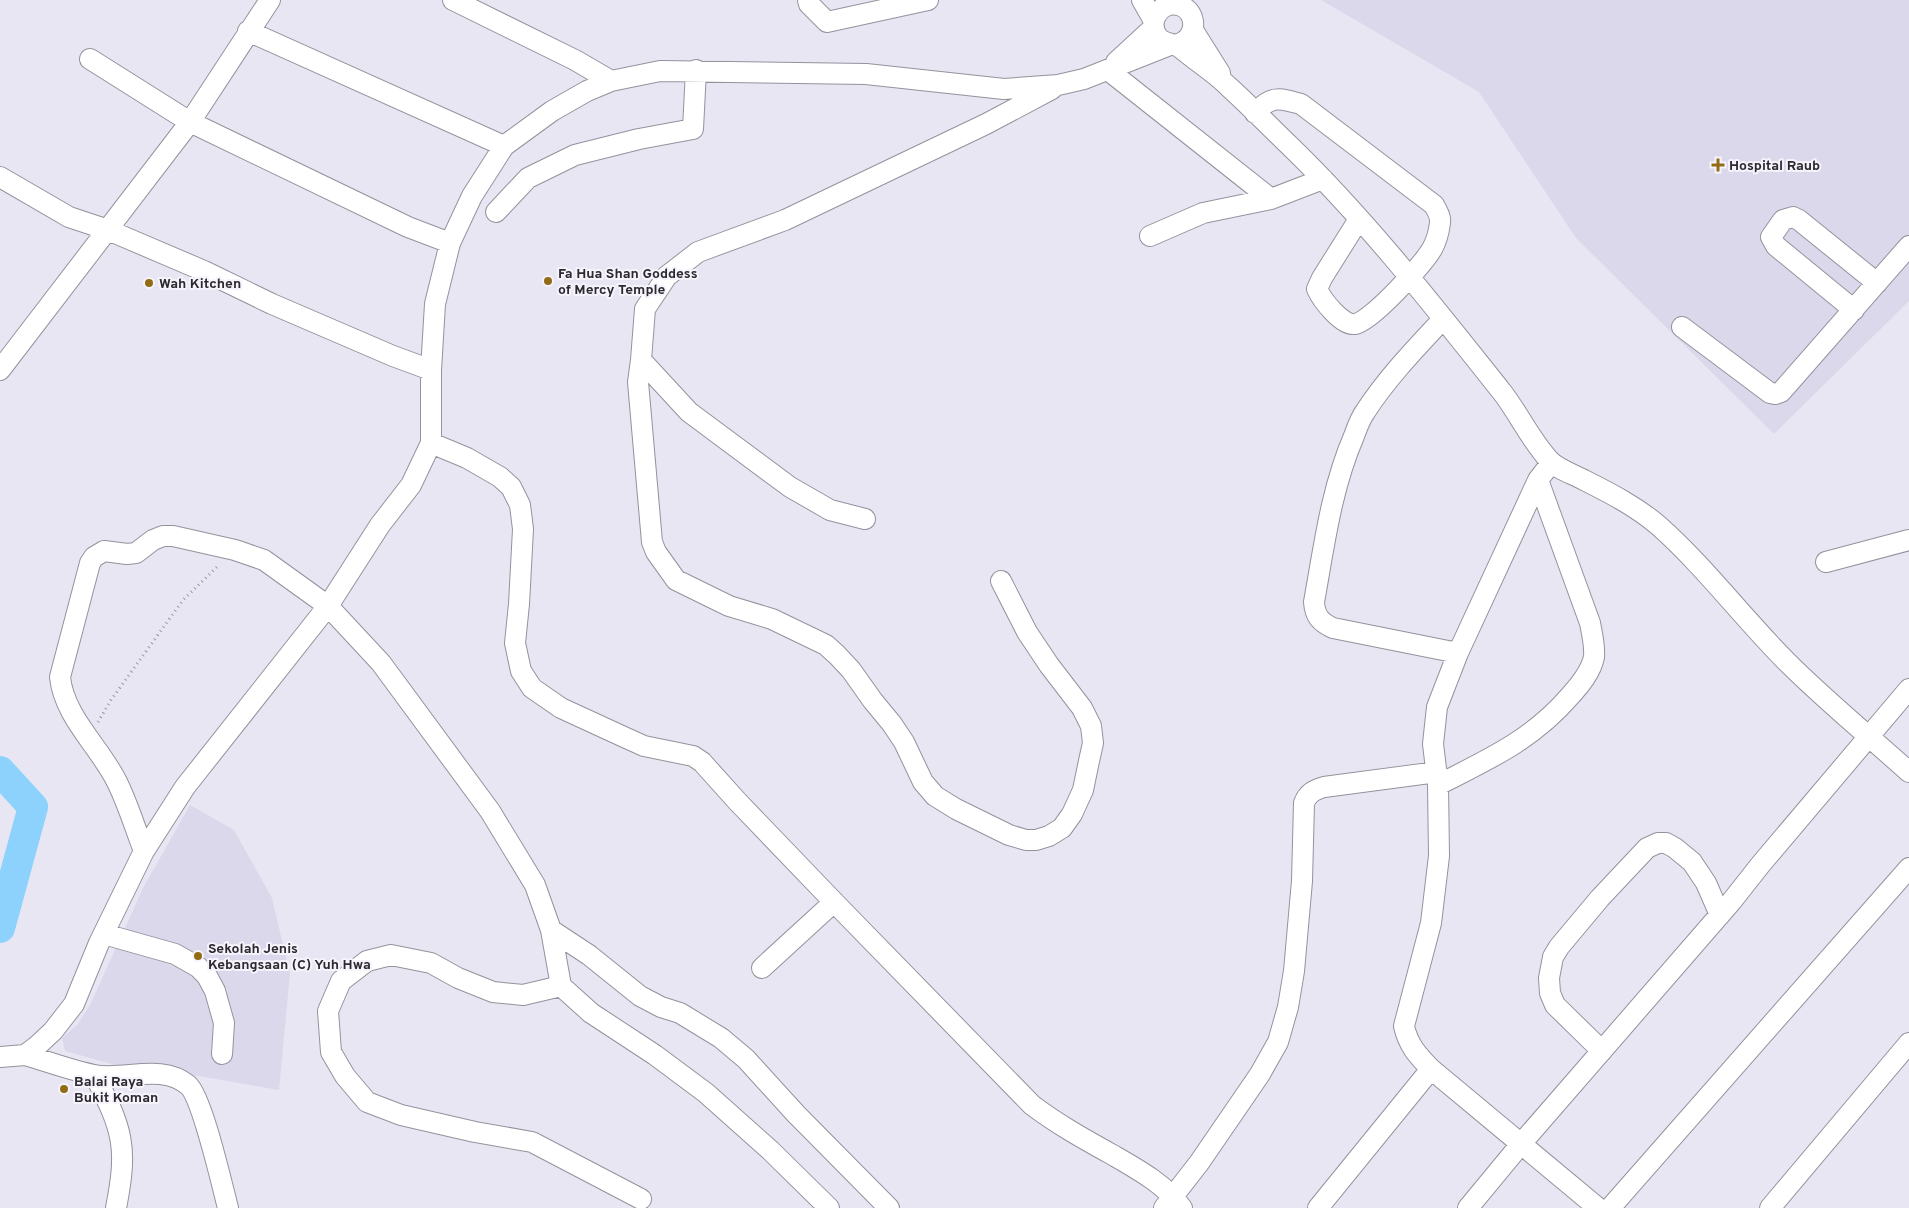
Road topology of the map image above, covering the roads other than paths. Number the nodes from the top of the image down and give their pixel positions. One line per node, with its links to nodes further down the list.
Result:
1 (270, 0): 9 (street)
2 (453, 0): 14 (street)
3 (808, 0): 4 (street)
4 (928, 0)
5 (1142, 0): 7 (street)
6 (1199, 0): 8 (street)
7 (1164, 10): 8 (street); 10 (street); 13 (street)
8 (1193, 27): 10 (street); 16 (street)
9 (248, 31): 18 (street); 19 (street)
10 (1173, 45): 13 (street); 16 (street)
11 (90, 59): 18 (street)
12 (696, 70): 14 (street); 15 (street); 23 (street)
13 (1108, 70): 15 (street); 22 (street)
14 (611, 80): 19 (street)
15 (1058, 85): 34 (street)
16 (1228, 85): 17 (street)
17 (1255, 113): 21 (street); 29 (street)
18 (190, 122): 25 (street); 27 (street)
19 (504, 146): 27 (street)
20 (0, 177): 25 (street)
21 (1323, 179): 22 (street); 24 (street)
22 (1271, 199): 26 (street)
23 (496, 212)
24 (1359, 219): 29 (street); 29 (street)
25 (108, 230): 35 (street); 36 (street)
26 (1150, 236)
27 (450, 243): 36 (street)
28 (1909, 246): 30 (street)
29 (1410, 277): 32 (street)
30 (1877, 284): 31 (street); 31 (street)
31 (1854, 310): 33 (street)
32 (1443, 319): 38 (street); 45 (street)
33 (1682, 326)
34 (641, 360): 40 (street); 43 (street)
35 (0, 370)
36 (431, 370): 37 (street)
37 (431, 443): 44 (street); 52 (street)
38 (1551, 463): 39 (street); 47 (street)
39 (1538, 480): 45 (street); 49 (street)
40 (865, 519)
41 (1909, 540): 42 (street)
42 (1826, 562)
43 (1001, 581)
44 (328, 606): 50 (street); 50 (street); 54 (street)
45 (1458, 653): 49 (street)
46 (1909, 689): 47 (street)
47 (1869, 736): 48 (street); 53 (street)
48 (1909, 772)
49 (1438, 779): 63 (street); 67 (street)
50 (144, 851): 55 (street)
51 (1909, 868): 75 (street)
52 (834, 902): 56 (street); 67 (street)
53 (1720, 915): 59 (street); 59 (street)
54 (551, 930): 57 (street); 71 (street)
55 (104, 934): 60 (street); 61 (street)
56 (762, 968)
57 (561, 986): 66 (street); 70 (street)
58 (1909, 1042): 76 (street)
59 (1602, 1051): 65 (street)
60 (25, 1054): 62 (street); 64 (street)
61 (222, 1054)
62 (0, 1056)
63 (1431, 1069): 65 (street); 72 (street)
64 (95, 1076): 68 (street); 69 (street)
65 (1520, 1144): 73 (street); 74 (street)
66 (642, 1199)
67 (1174, 1204)
68 (116, 1208)
69 (228, 1208)
70 (829, 1208)
71 (889, 1208)
72 (1318, 1208)
73 (1468, 1208)
74 (1598, 1208)
75 (1610, 1208)
76 (1770, 1208)

